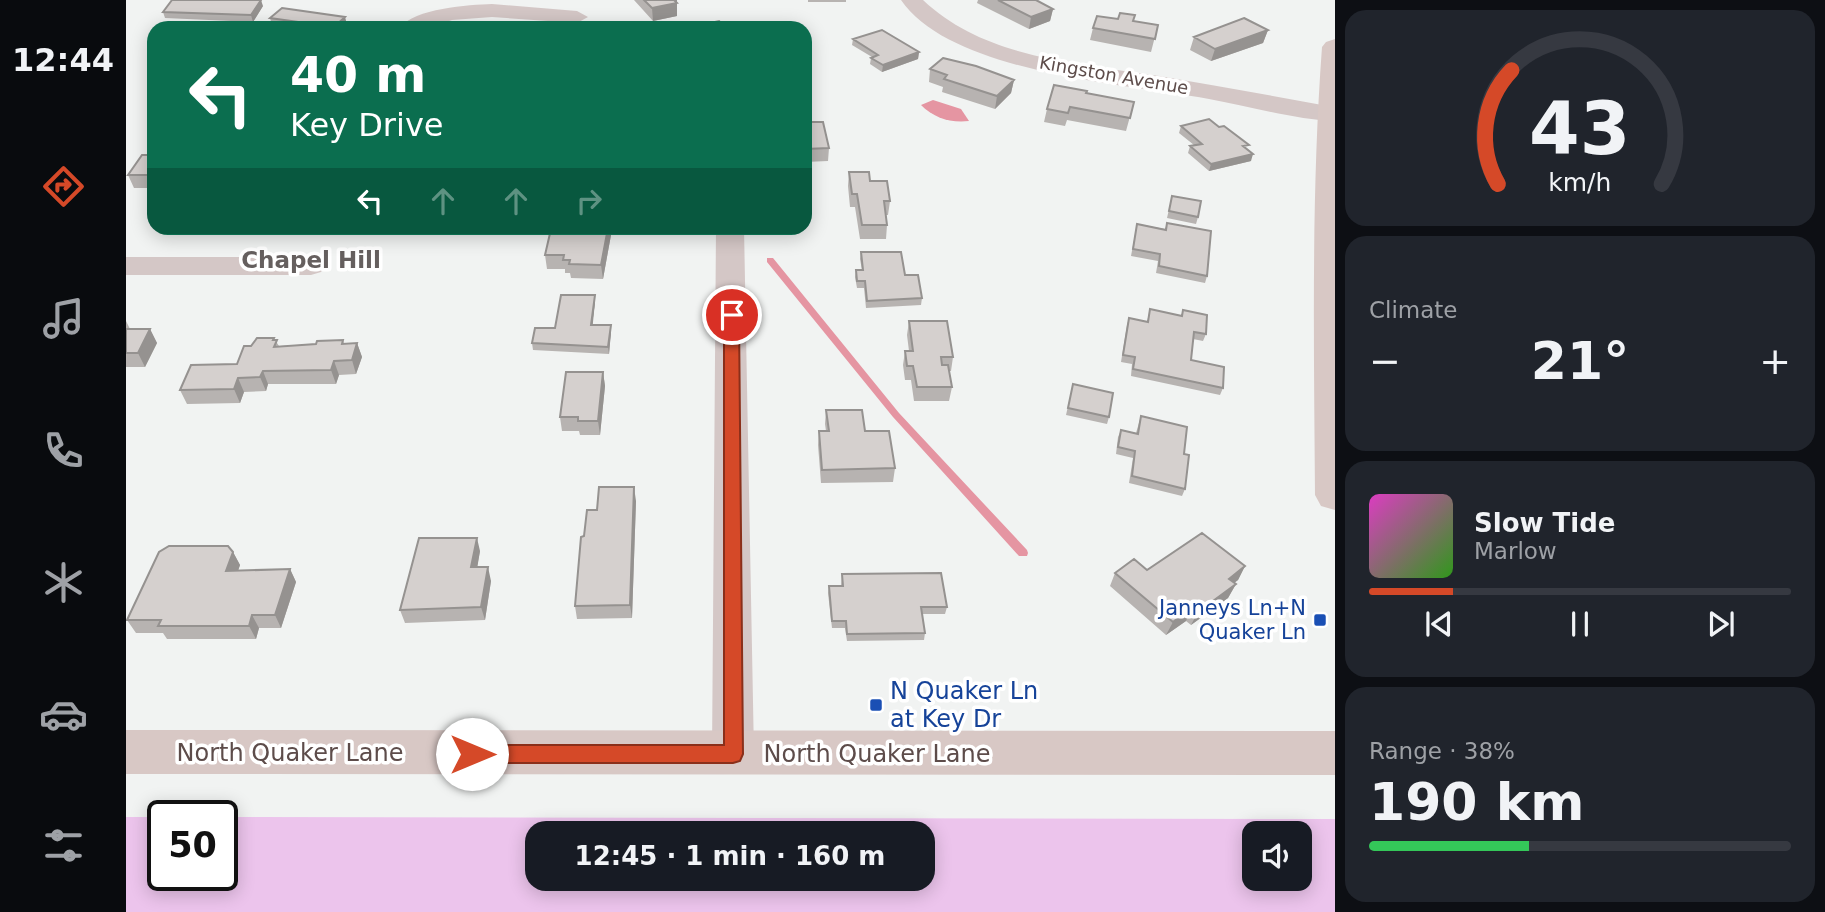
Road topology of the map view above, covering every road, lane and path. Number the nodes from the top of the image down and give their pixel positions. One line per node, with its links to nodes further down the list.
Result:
1 (911, 0): 5 (street, Kingston Avenue)
2 (575, 15): 3 (street)
3 (423, 21)
4 (1335, 47): 5 (main road)
5 (1333, 114): 6 (main road)
6 (1334, 224): 10 (main road)
7 (730, 235): 13 (street)
8 (126, 266): 9 (street)
9 (311, 266)
10 (1335, 495)
11 (126, 752): 13 (main road, North Quaker Lane)
12 (1335, 753): 13 (main road, North Quaker Lane)
13 (733, 754)

